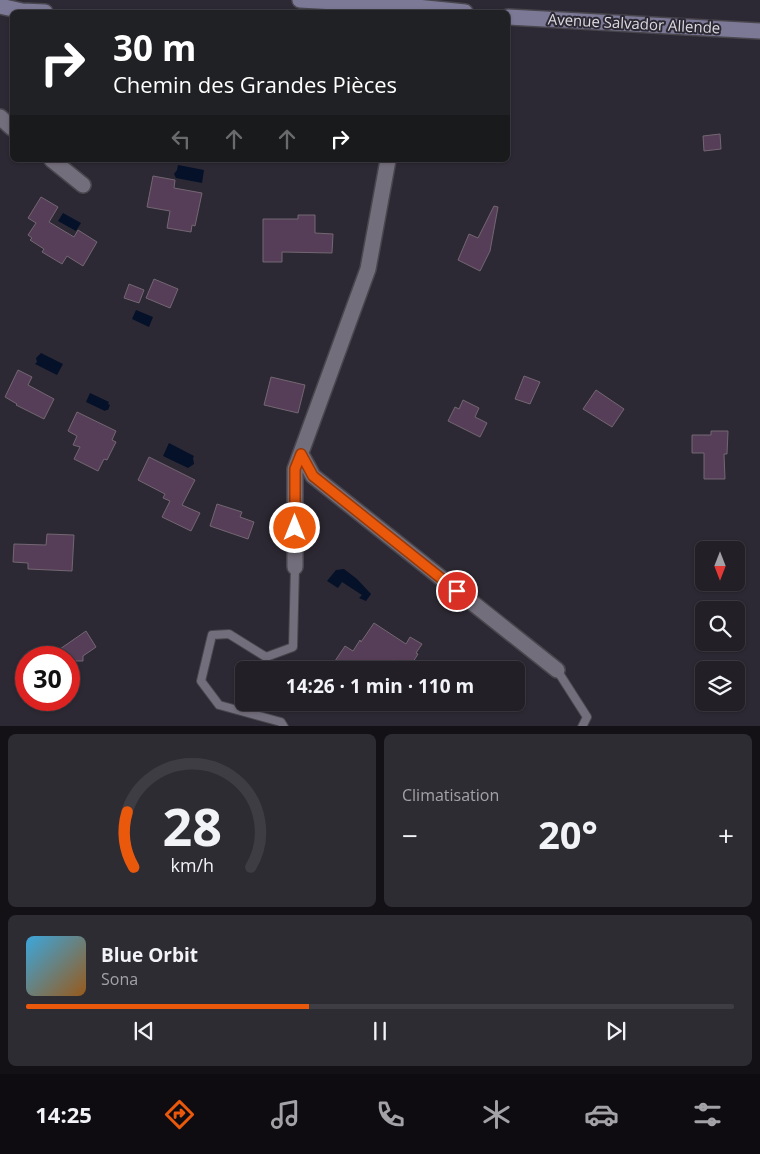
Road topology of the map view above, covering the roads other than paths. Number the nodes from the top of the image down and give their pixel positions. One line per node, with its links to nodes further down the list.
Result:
1 (300, 0): 3 (main road)
2 (0, 6): 4 (main road)
3 (406, 9): 5 (main road)
4 (18, 10)
5 (426, 10)
6 (510, 17): 7 (main road, Avenue Salvador Allende)
7 (760, 31)
8 (0, 118): 9 (street)
9 (10, 126)
10 (54, 162): 12 (street)
11 (388, 162): 13 (street)
12 (83, 185)
13 (301, 454): 14 (street); 15 (street)
14 (294, 567): 16 (lane)
15 (557, 670): 17 (lane)
16 (284, 726)
17 (582, 726)

